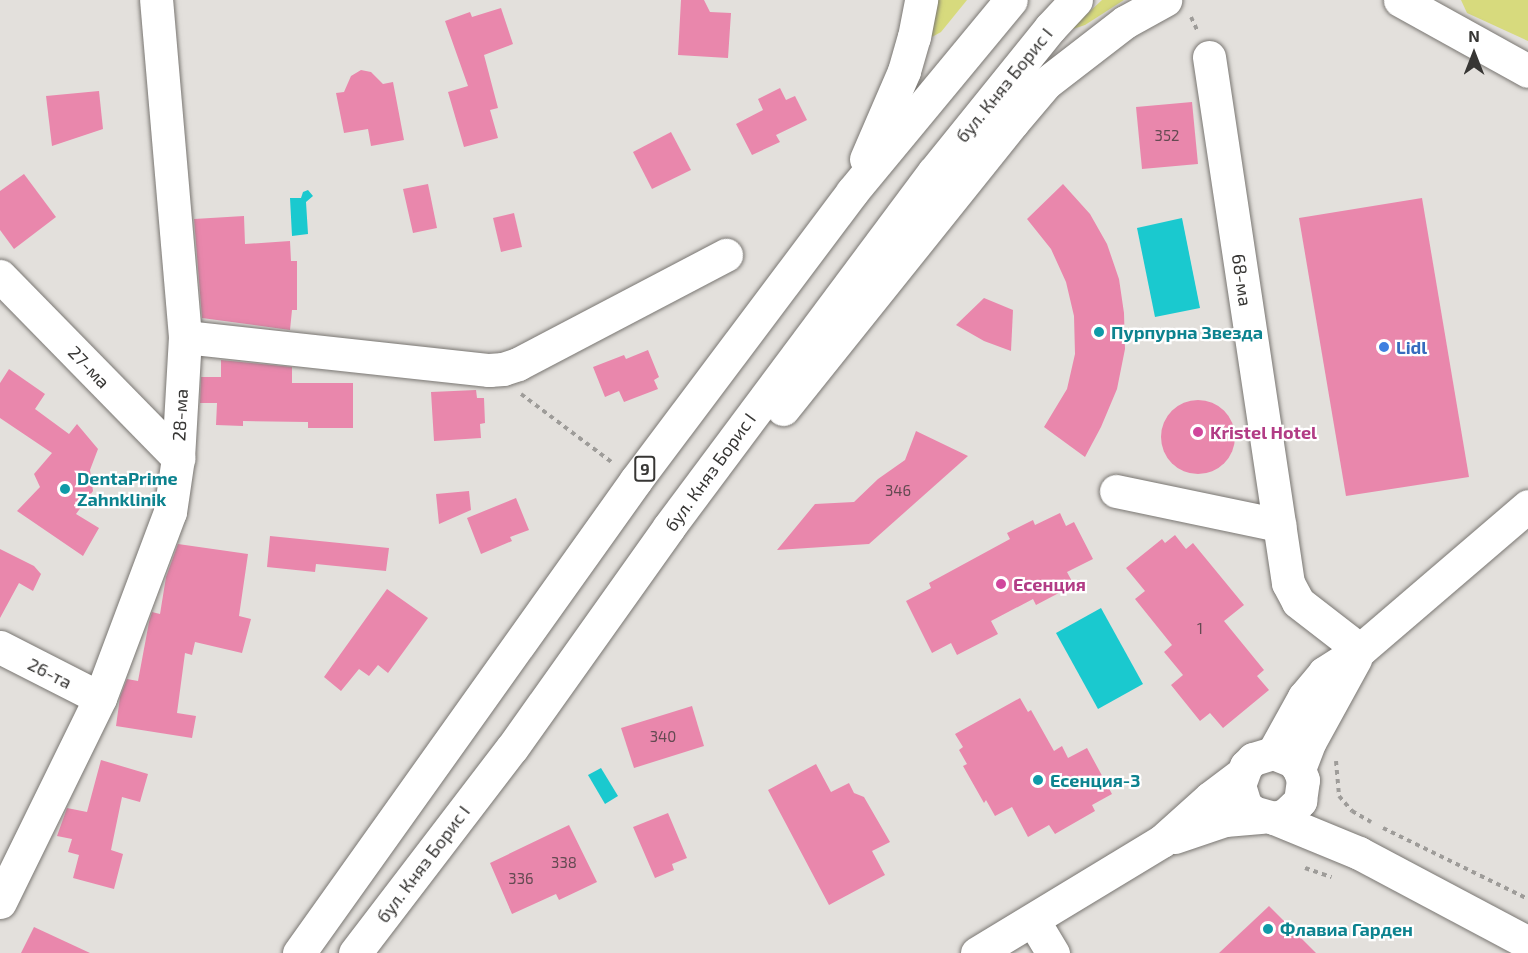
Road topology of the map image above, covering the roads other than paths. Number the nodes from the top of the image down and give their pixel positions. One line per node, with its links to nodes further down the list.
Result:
1 (156, 0): 12 (main road, 28-ма)
2 (921, 0): 9 (main road)
3 (1011, 0): 9 (main road, 9)
4 (1076, 0): 20 (main road, бул. Княз Борис I)
5 (1165, 0): 20 (main road)
6 (1400, 0): 8 (main road)
7 (1209, 57): 16 (main road, 68-ма)
8 (1528, 70)
9 (852, 192): 29 (main road, 9)
10 (726, 255): 12 (main road)
11 (0, 276): 13 (main road, 27-ма)
12 (185, 337): 13 (main road, 28-ма)
13 (178, 458): 19 (main road, 28-ма)
14 (1116, 491): 16 (main road)
15 (1523, 512): 18 (main road)
16 (1279, 525): 18 (main road, 68-ма)
17 (0, 647): 19 (main road, 26-та)
18 (1360, 650): 21 (main road)
19 (99, 698): 26 (main road, 28-ма)
20 (512, 748): 30 (main road, бул. Княз Борис I)
21 (1292, 771): 22 (main road); 23 (main road); 25 (main road)
22 (1241, 775): 23 (main road); 24 (main road)
23 (1268, 817): 24 (main road); 25 (main road)
24 (1162, 841): 27 (main road)
25 (1359, 853): 28 (main road)
26 (0, 902)
27 (1033, 920): 31 (main road); 32 (main road)
28 (1528, 943)
29 (299, 953)
30 (355, 953)
31 (977, 953)
32 (1053, 953)

